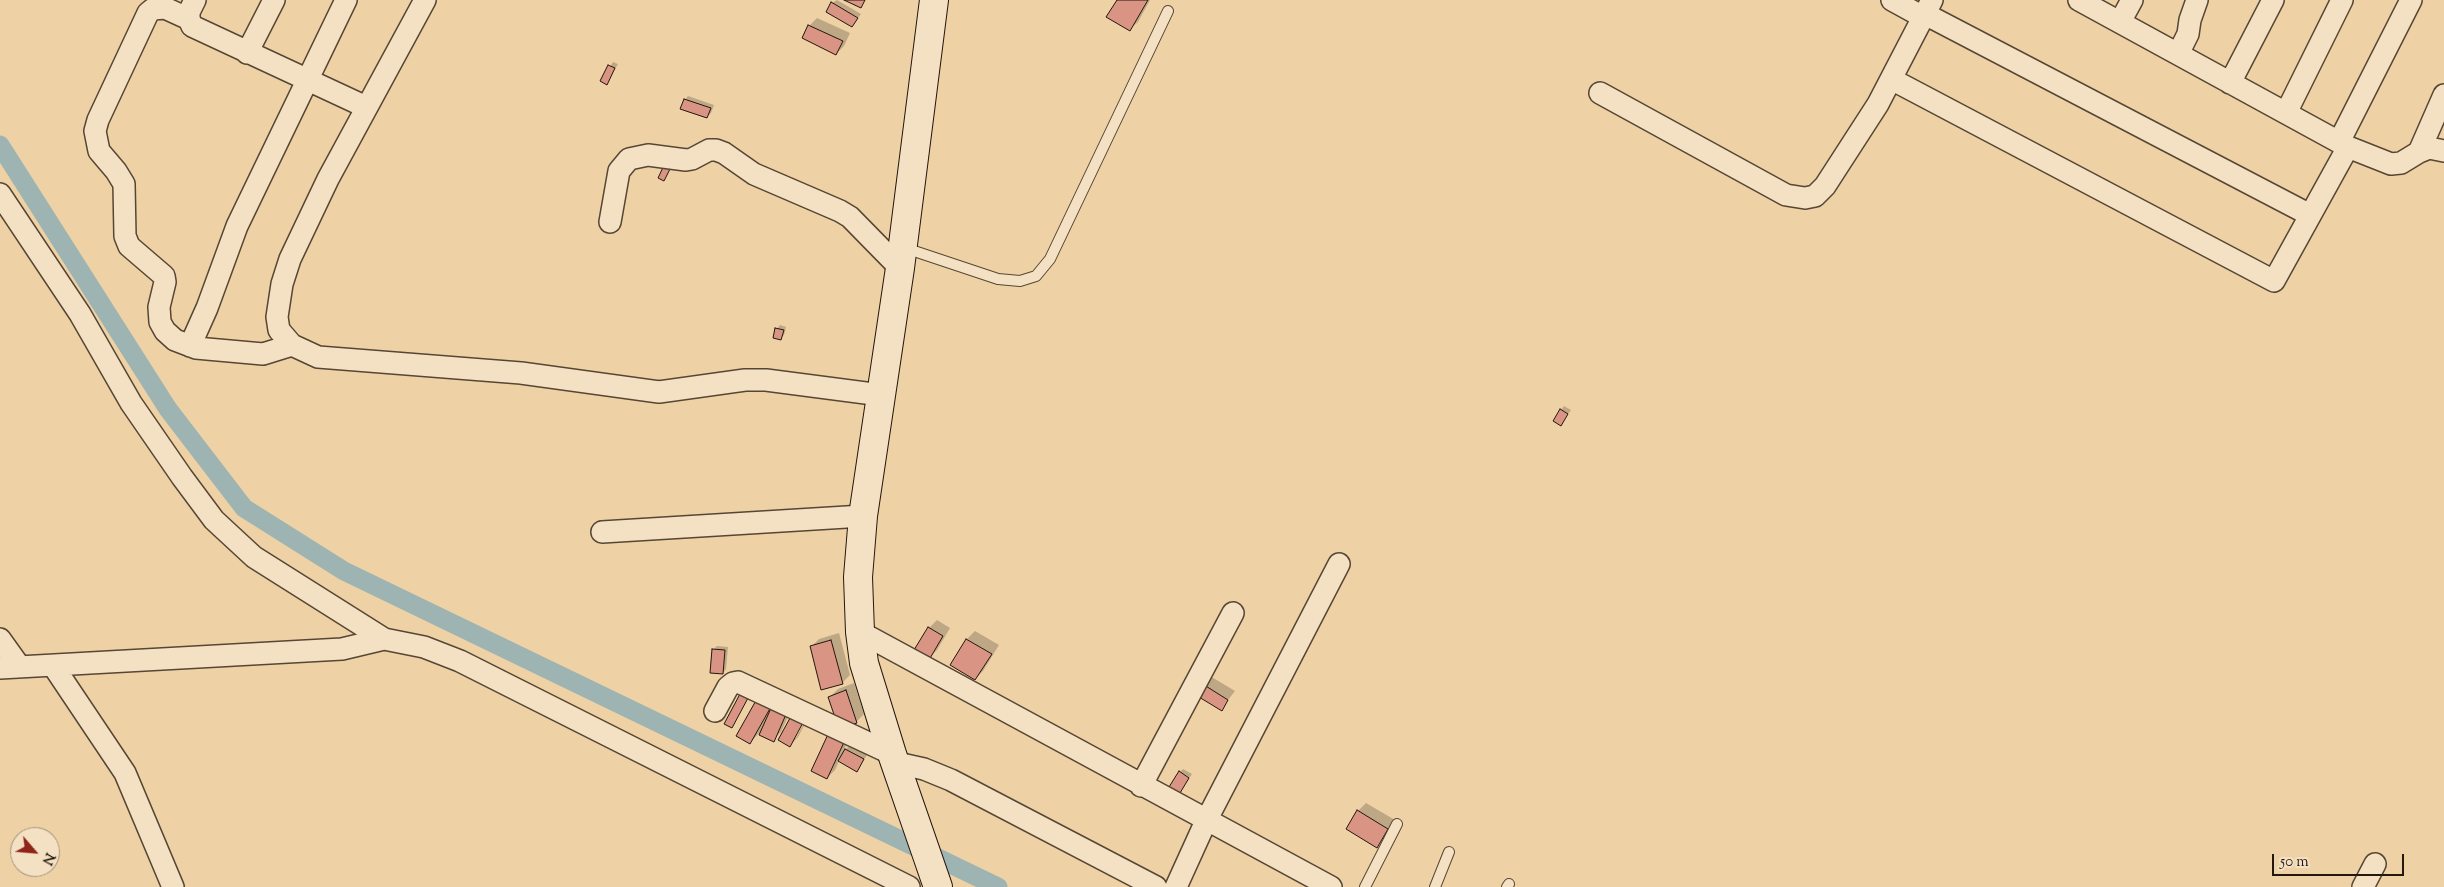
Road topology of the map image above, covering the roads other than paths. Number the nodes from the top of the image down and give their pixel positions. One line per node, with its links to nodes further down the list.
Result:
1 (274, 0): 16 (street)
2 (346, 0): 19 (street)
3 (425, 0): 23 (street)
4 (934, 0): 31 (street)
5 (1892, 0): 13 (street)
6 (2079, 0): 15 (street)
7 (2132, 0): 15 (street)
8 (2197, 0): 17 (street)
9 (2273, 0): 20 (street)
10 (2342, 0): 24 (street)
11 (2411, 0): 25 (street)
12 (192, 10): 16 (street); 32 (street)
13 (1927, 10): 18 (street); 29 (street)
14 (1168, 11): 31 (lane)
15 (2120, 22): 17 (street)
16 (247, 53): 19 (street)
17 (2178, 54): 20 (street)
18 (1891, 79): 21 (street); 29 (street)
19 (306, 80): 23 (street); 32 (street)
20 (2230, 83): 24 (street)
21 (1600, 93)
22 (2444, 95): 27 (street)
23 (366, 107): 33 (street)
24 (2286, 113): 25 (street)
25 (2343, 144): 27 (street); 29 (street)
26 (2444, 151): 27 (street)
27 (2419, 152)
28 (0, 194): 41 (street)
29 (2310, 215)
30 (610, 222): 31 (street)
31 (901, 258): 34 (street)
32 (190, 346): 33 (street)
33 (292, 346): 34 (street)
34 (881, 395): 35 (street)
35 (863, 516): 36 (street); 39 (street)
36 (602, 532)
37 (1339, 564): 47 (street)
38 (1233, 613): 46 (street)
39 (860, 632): 45 (street); 46 (street)
40 (0, 639): 43 (street)
41 (384, 640): 42 (street); 52 (street)
42 (54, 667): 43 (street); 51 (street)
43 (10, 668)
44 (715, 711): 45 (street)
45 (895, 759): 53 (street); 54 (street)
46 (1141, 786): 47 (street)
47 (1206, 821): 55 (street); 56 (street)
48 (1397, 824): 57 (lane)
49 (1449, 852): 58 (lane)
50 (2375, 864): 59 (street)
51 (173, 887)
52 (909, 887)
53 (938, 887)
54 (1156, 887)
55 (1176, 887)
56 (1331, 887)
57 (1365, 887)
58 (1435, 887)
59 (2363, 887)

